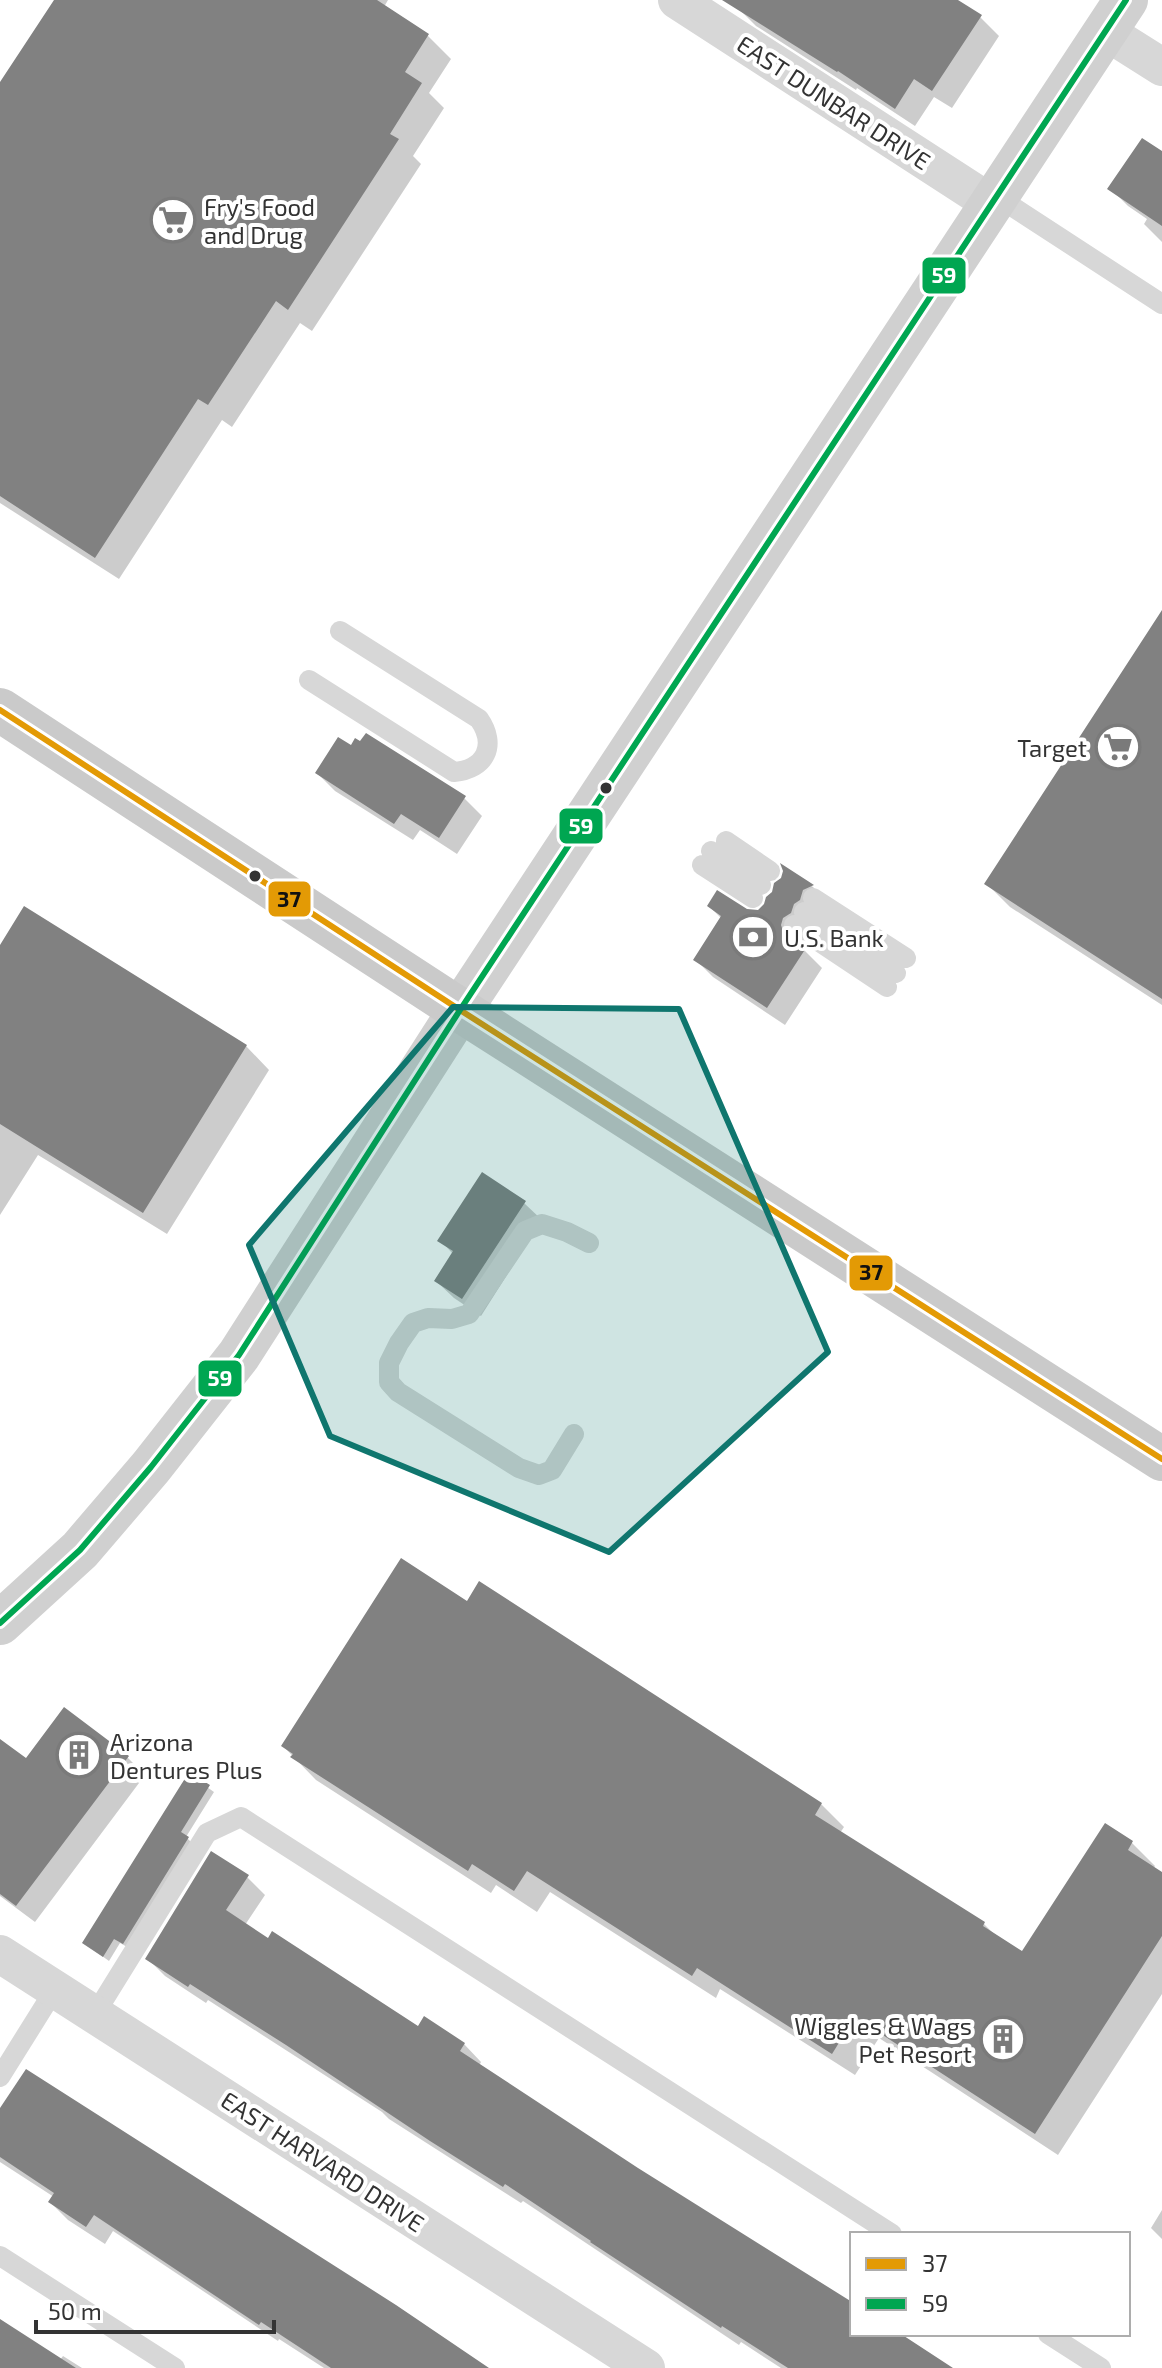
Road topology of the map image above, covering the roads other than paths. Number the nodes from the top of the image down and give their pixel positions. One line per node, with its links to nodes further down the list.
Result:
1 (677, 0): 4 (street, EAST DUNBAR DRIVE)
2 (1116, 16): 3 (street); 4 (main road)
3 (1162, 67)
4 (994, 200): 5 (lane); 11 (main road)
5 (1162, 304)
6 (340, 631): 7 (lane)
7 (309, 680)
8 (0, 710): 11 (main road)
9 (713, 852): 9 (lane)
10 (804, 912): 10 (lane)
11 (460, 1010): 14 (main road); 15 (main road)
12 (589, 1243): 13 (lane)
13 (574, 1434)
14 (1162, 1459)
15 (0, 1623)
16 (0, 1954): 17 (street, EAST HARVARD DRIVE)
17 (55, 1989): 18 (street, EAST HARVARD DRIVE); 19 (lane)
18 (95, 2014): 20 (lane); 24 (street, EAST HARVARD DRIVE)
19 (0, 2077)
20 (889, 2232)
21 (0, 2256): 23 (lane)
22 (1051, 2336): 25 (lane)
23 (175, 2368)
24 (646, 2368)
25 (1101, 2368)

